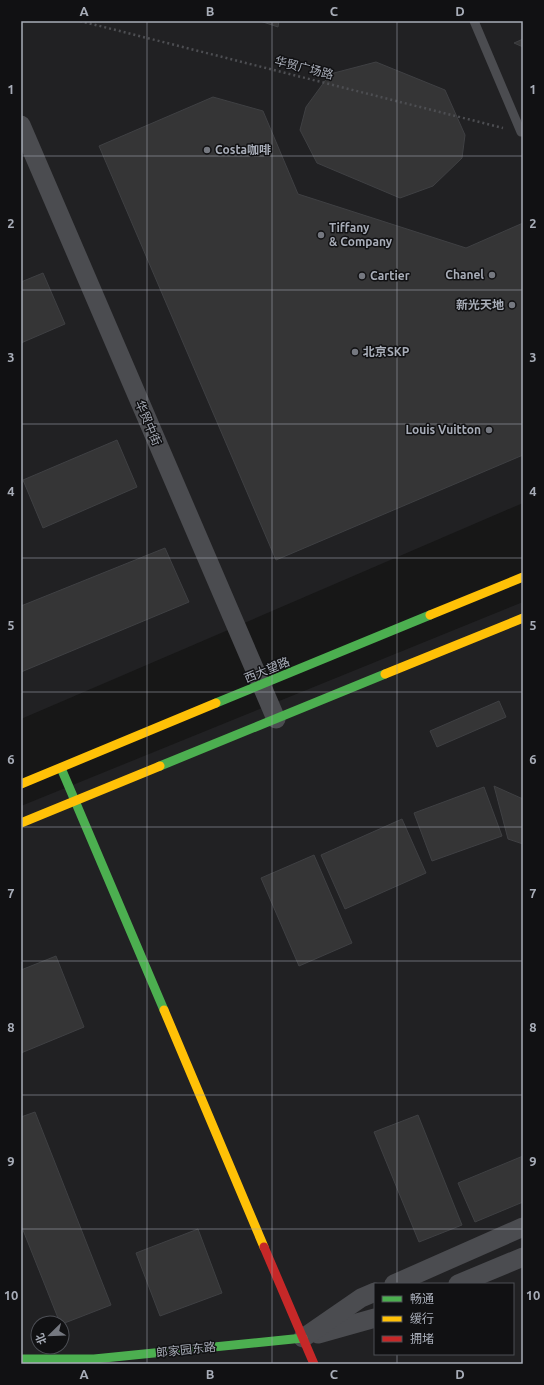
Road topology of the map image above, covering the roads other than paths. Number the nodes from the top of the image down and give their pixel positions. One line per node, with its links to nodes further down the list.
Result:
1 (474, 21): 3 (lane)
2 (21, 125): 6 (street, 华贸中街)
3 (520, 132)
4 (523, 577): 6 (main road, 西大望路)
5 (523, 618): 7 (main road)
6 (260, 686): 7 (street, 华贸中街); 8 (main road, 西大望路)
7 (276, 719): 10 (main road)
8 (60, 768): 9 (main road, 西大望路); 10 (main road)
9 (21, 784)
10 (75, 802): 11 (main road); 18 (main road)
11 (21, 823)
12 (523, 1227): 14 (street)
13 (523, 1257): 15 (street)
14 (396, 1283)
15 (460, 1283)
16 (374, 1292): 18 (street, 郎家园东路)
17 (374, 1318): 18 (street, 郎家园东路)
18 (303, 1338): 19 (main road, 郎家园东路); 20 (main road)
19 (21, 1359)
20 (314, 1364)

